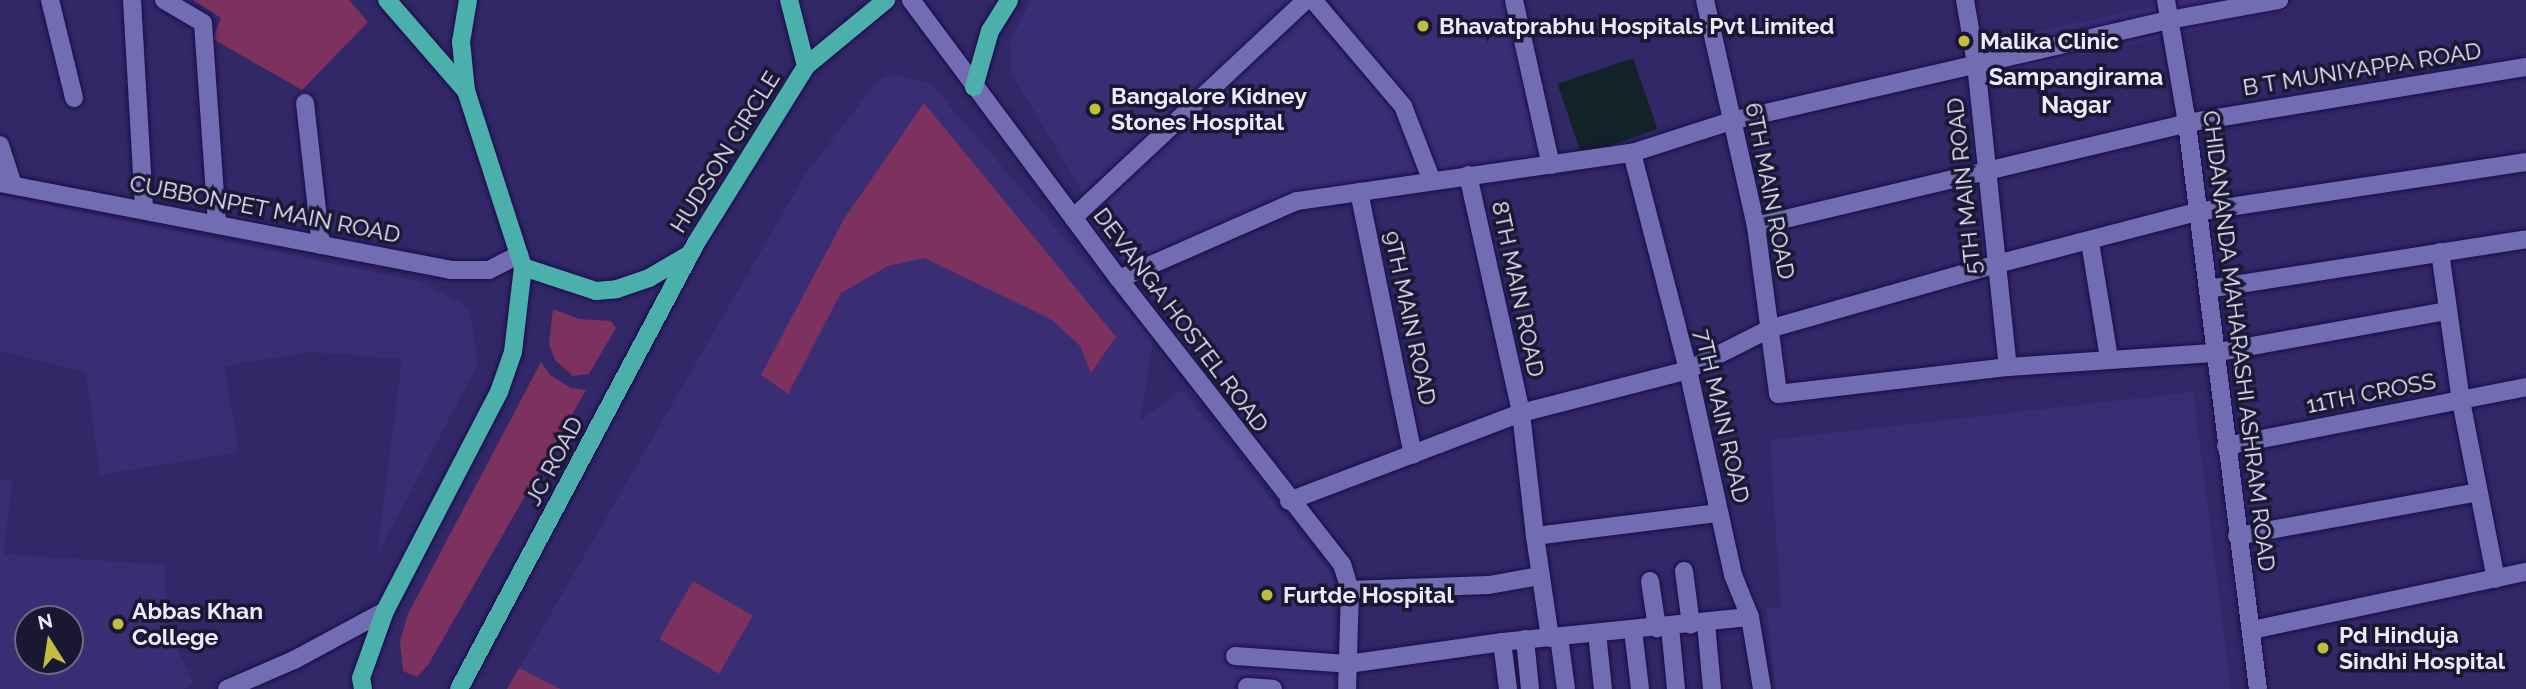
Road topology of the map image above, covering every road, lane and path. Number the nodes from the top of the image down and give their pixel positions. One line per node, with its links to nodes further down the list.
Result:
1 (50, 0): 23 (street)
2 (132, 0): 36 (street)
3 (164, 0): 39 (street)
4 (387, 0): 22 (main road)
5 (468, 0): 22 (main road)
6 (789, 0): 19 (main road, HUDSON CIRCLE)
7 (886, 0): 19 (main road)
8 (911, 0): 21 (street, DEVANGA HOSTEL ROAD)
9 (1009, 0): 21 (main road)
10 (1306, 0): 38 (street)
11 (1313, 0): 33 (street)
12 (1514, 0): 30 (street)
13 (1705, 0): 25 (street, 6TH MAIN ROAD)
14 (1965, 0): 18 (street, 5TH MAIN ROAD)
15 (2166, 0): 17 (street, CHIDANANDA MAHARASHI ASHRAM ROAD)
16 (2279, 0): 17 (street)
17 (2169, 20): 18 (street); 26 (street, CHIDANANDA MAHARASHI ASHRAM ROAD)
18 (1976, 64): 25 (street); 31 (street, 5TH MAIN ROAD)
19 (806, 66): 45 (main road, HUDSON CIRCLE)
20 (2526, 67): 26 (street, B T MUNIYAPPA ROAD)
21 (974, 87): 38 (street, DEVANGA HOSTEL ROAD)
22 (466, 91): 46 (main road)
23 (74, 97)
24 (305, 103): 43 (street)
25 (1731, 121): 28 (street); 40 (street, 6TH MAIN ROAD)
26 (2187, 122): 31 (street, B T MUNIYAPPA ROAD); 37 (street, CHIDANANDA MAHARASHI ASHRAM ROAD)
27 (0, 145): 34 (street)
28 (1632, 153): 30 (street); 55 (street, 7TH MAIN ROAD)
29 (2526, 162): 37 (street)
30 (1551, 165): 32 (street)
31 (1985, 171): 40 (street, B T MUNIYAPPA ROAD); 47 (street, 5TH MAIN ROAD)
32 (1468, 175): 33 (street); 58 (street, 8TH MAIN ROAD)
33 (1432, 181): 35 (street)
34 (7, 184): 36 (street, CUBBONPET MAIN ROAD)
35 (1359, 192): 48 (street); 60 (street, 9TH MAIN ROAD)
36 (144, 210): 39 (street, CUBBONPET MAIN ROAD)
37 (2196, 212): 42 (street); 49 (street, CHIDANANDA MAHARASHI ASHRAM ROAD)
38 (1073, 218): 48 (street, DEVANGA HOSTEL ROAD)
39 (217, 224): 43 (street, CUBBONPET MAIN ROAD)
40 (1756, 226): 51 (street, 6TH MAIN ROAD)
41 (2526, 239): 44 (street)
42 (2090, 242): 47 (street); 53 (street)
43 (321, 245): 46 (street, CUBBONPET MAIN ROAD)
44 (2440, 251): 49 (street); 50 (street)
45 (690, 254): 46 (main road, HUDSON CIRCLE); 88 (main road, JC ROAD)
46 (521, 261): 72 (main road)
47 (1997, 264): 51 (street); 54 (street, 5TH MAIN ROAD)
48 (1119, 279): 62 (street, DEVANGA HOSTEL ROAD)
49 (2208, 289): 52 (street, CHIDANANDA MAHARASHI ASHRAM ROAD)
50 (2447, 311): 52 (street); 57 (street)
51 (1769, 329): 54 (street, 6TH MAIN ROAD); 55 (street)
52 (2213, 353): 53 (street); 59 (street, CHIDANANDA MAHARASHI ASHRAM ROAD)
53 (2109, 358): 54 (street)
54 (2008, 367)
55 (1688, 370): 58 (street); 63 (street, 7TH MAIN ROAD)
56 (2526, 387): 57 (street, 11TH CROSS)
57 (2461, 401): 59 (street, 11TH CROSS); 61 (street)
58 (1521, 413): 60 (street); 64 (street, 8TH MAIN ROAD)
59 (2226, 446): 65 (street, CHIDANANDA MAHARASHI ASHRAM ROAD)
60 (1413, 454): 62 (street)
61 (2478, 492): 65 (street); 69 (street)
62 (1289, 501): 71 (street, DEVANGA HOSTEL ROAD)
63 (1718, 513): 64 (street); 73 (street, 7TH MAIN ROAD)
64 (1535, 536): 68 (street, 8TH MAIN ROAD)
65 (2237, 536): 77 (street, CHIDANANDA MAHARASHI ASHRAM ROAD)
66 (1684, 571): 74 (street)
67 (2526, 572): 69 (street)
68 (1540, 576): 71 (street); 79 (street, 8TH MAIN ROAD)
69 (2496, 579): 77 (street)
70 (1650, 581): 75 (street)
71 (1350, 590): 83 (street, DEVANGA HOSTEL ROAD)
72 (385, 611): 85 (street); 87 (main road)
73 (1750, 617): 74 (street); 98 (street, 7TH MAIN ROAD)
74 (1699, 624): 75 (street); 97 (street)
75 (1664, 627): 76 (street); 96 (street)
76 (1633, 629): 78 (street); 95 (street)
77 (2252, 630): 99 (street, CHIDANANDA MAHARASHI ASHRAM ROAD)
78 (1597, 633): 79 (street); 94 (street)
79 (1554, 637): 80 (street); 93 (street, 8TH MAIN ROAD)
80 (1525, 639): 81 (street); 92 (street)
81 (1502, 642): 83 (street); 91 (street)
82 (1235, 656): 83 (street)
83 (1348, 664): 90 (street, DEVANGA HOSTEL ROAD)
84 (1247, 687): 89 (street)
85 (227, 689): 86 (street)
86 (234, 689)
87 (363, 689)
88 (459, 689)
89 (1273, 689)
90 (1347, 689)
91 (1508, 689)
92 (1530, 689)
93 (1566, 689)
94 (1603, 689)
95 (1640, 689)
96 (1676, 689)
97 (1712, 689)
98 (1762, 689)
99 (2258, 689)

